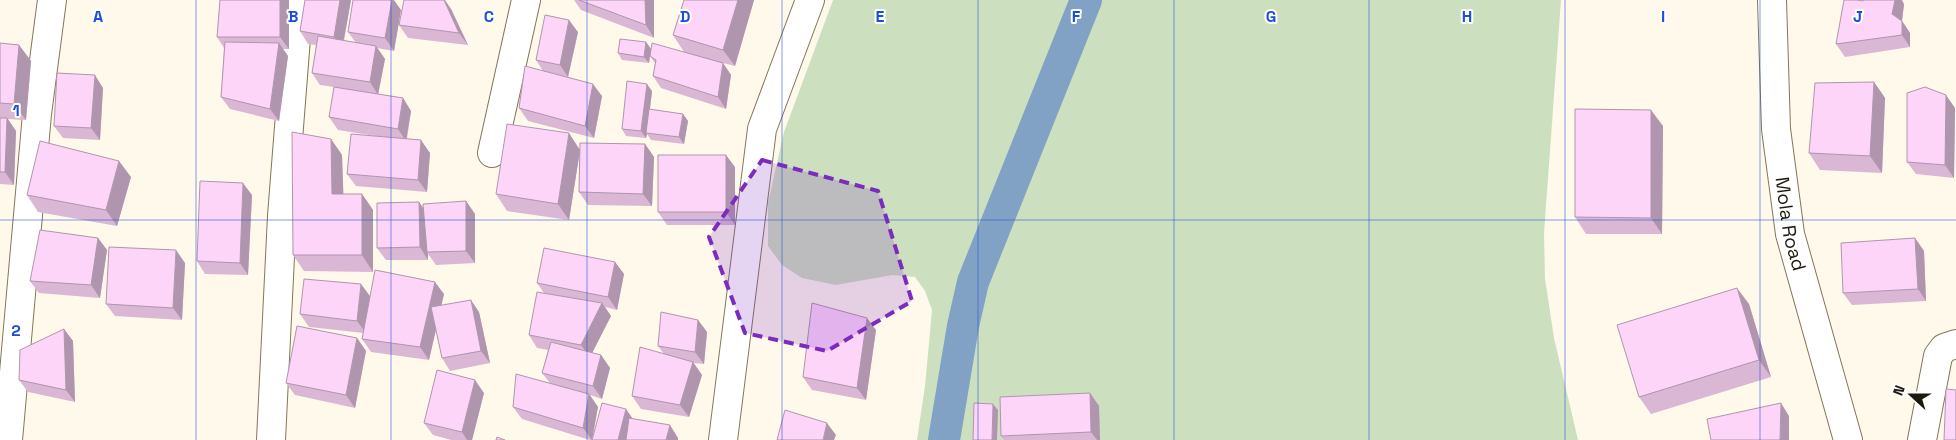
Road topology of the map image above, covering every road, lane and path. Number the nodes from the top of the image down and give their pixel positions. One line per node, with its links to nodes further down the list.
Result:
1 (52, 0): 7 (street)
2 (300, 0): 10 (street)
3 (526, 0): 6 (street)
4 (810, 0): 11 (street)
5 (1772, 0): 12 (street, Mola Road)
6 (492, 153)
7 (11, 268): 9 (street)
8 (1956, 344): 13 (street)
9 (8, 440)
10 (271, 440)
11 (723, 440)
12 (1848, 440)
13 (1922, 440)

